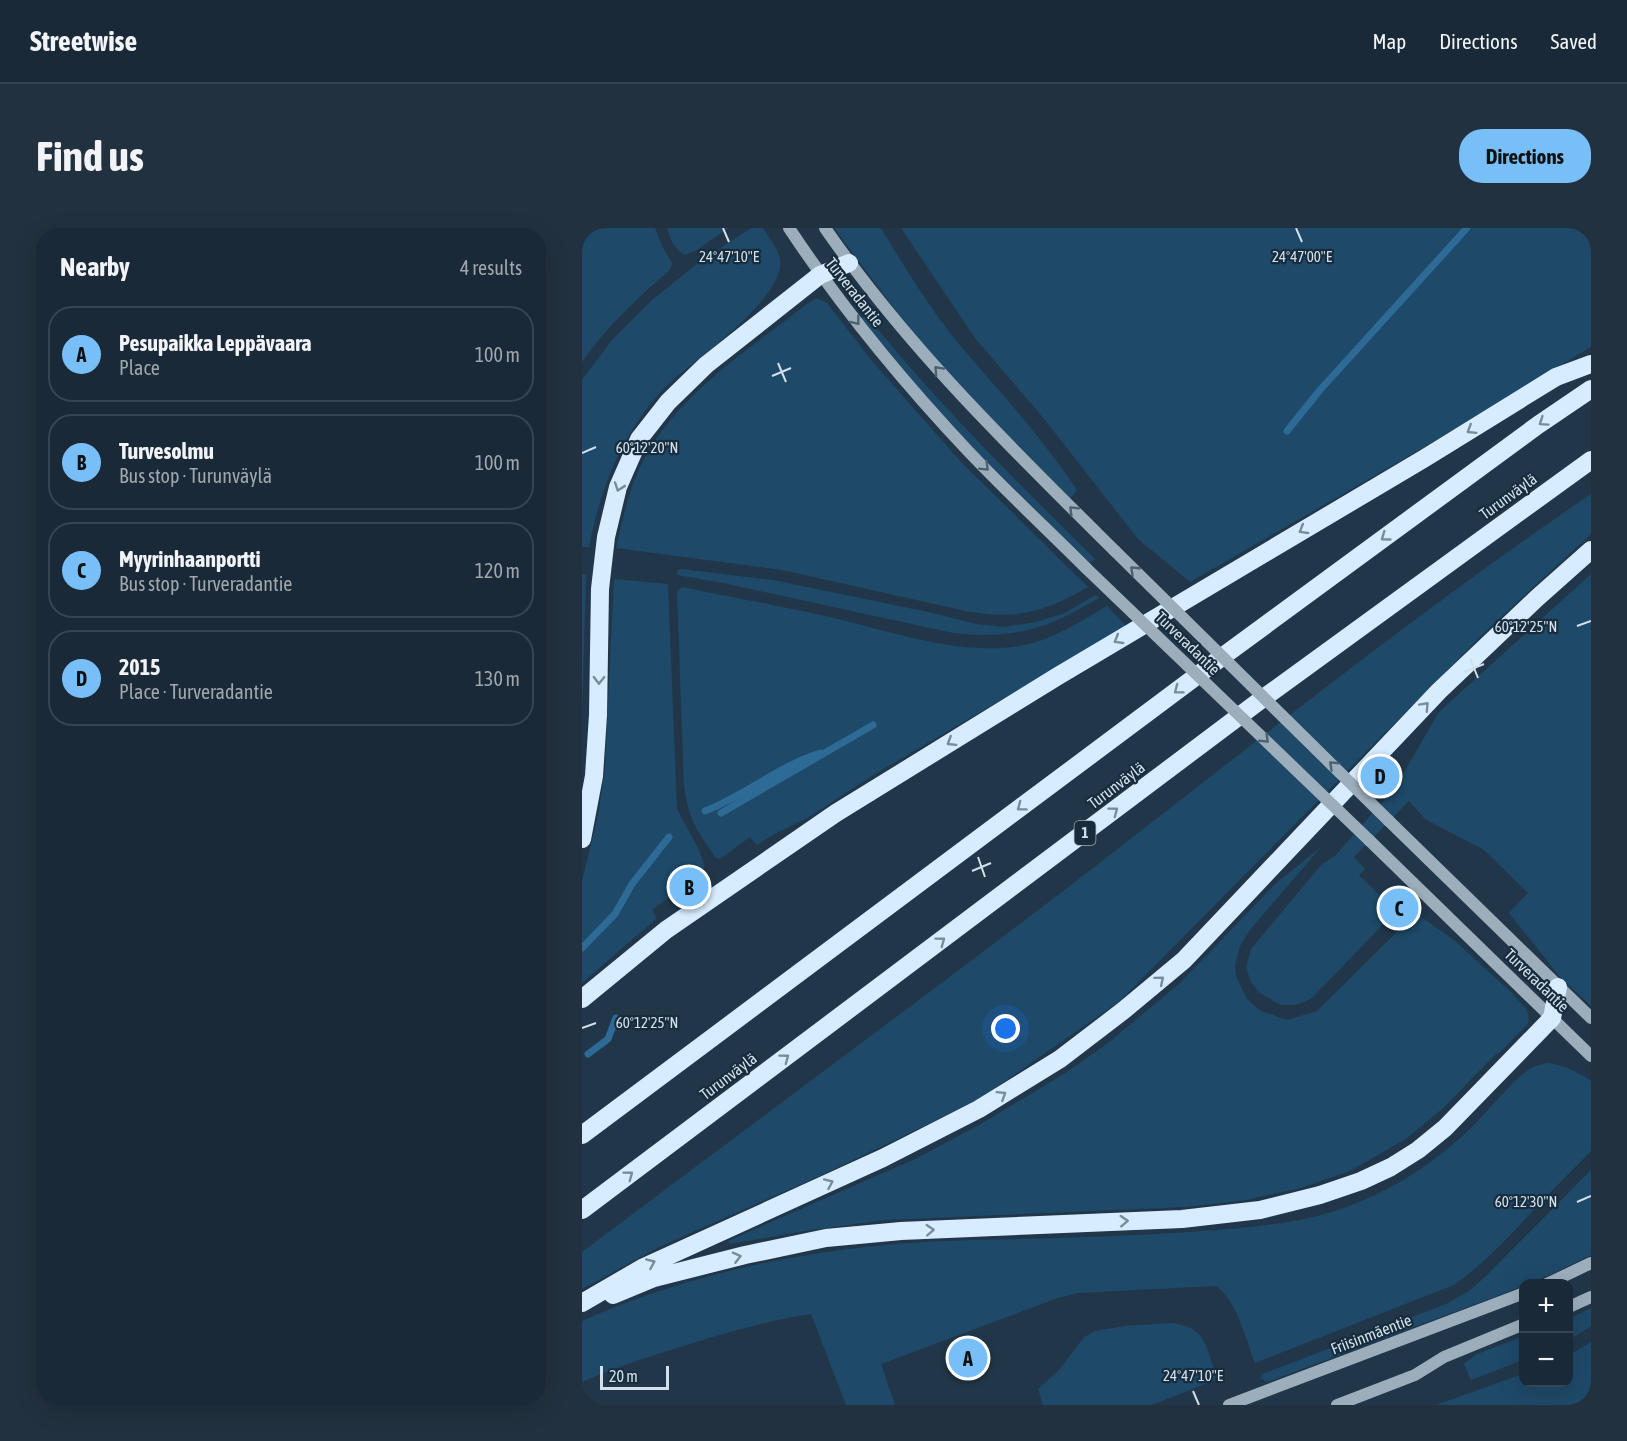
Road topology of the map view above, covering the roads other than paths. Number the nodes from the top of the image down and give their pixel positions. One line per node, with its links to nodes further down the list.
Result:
1 (789, 228): 4 (main road, Turveradantie)
2 (825, 228): 3 (main road, Turveradantie)
3 (849, 263): 4 (highway); 10 (main road, Turveradantie, one-way to 3, bridge)
4 (820, 275): 9 (highway, one-way to 9); 12 (main road, Turveradantie, one-way to 12, bridge)
5 (1591, 364): 11 (highway, one-way to 11)
6 (1591, 389): 15 (highway, one-way to 15)
7 (1591, 460): 16 (highway, Turunväylä / 1, one-way to 7)
8 (1591, 550): 21 (highway, one-way to 8)
9 (582, 838)
10 (1558, 987): 12 (highway); 13 (main road, Turveradantie)
11 (582, 999)
12 (1552, 1017): 14 (main road, Turveradantie); 23 (highway, one-way to 12)
13 (1591, 1018)
14 (1591, 1056)
15 (582, 1135)
16 (582, 1210)
17 (1591, 1263): 18 (main road)
18 (1557, 1279)
19 (1519, 1295): 25 (main road, Friisinmäentie)
20 (1591, 1297): 22 (main road)
21 (582, 1302)
22 (1573, 1304)
23 (582, 1308)
24 (1519, 1326): 27 (main road)
25 (1248, 1402): 26 (main road, Friisinmäentie)
26 (1230, 1405)
27 (1337, 1405)

